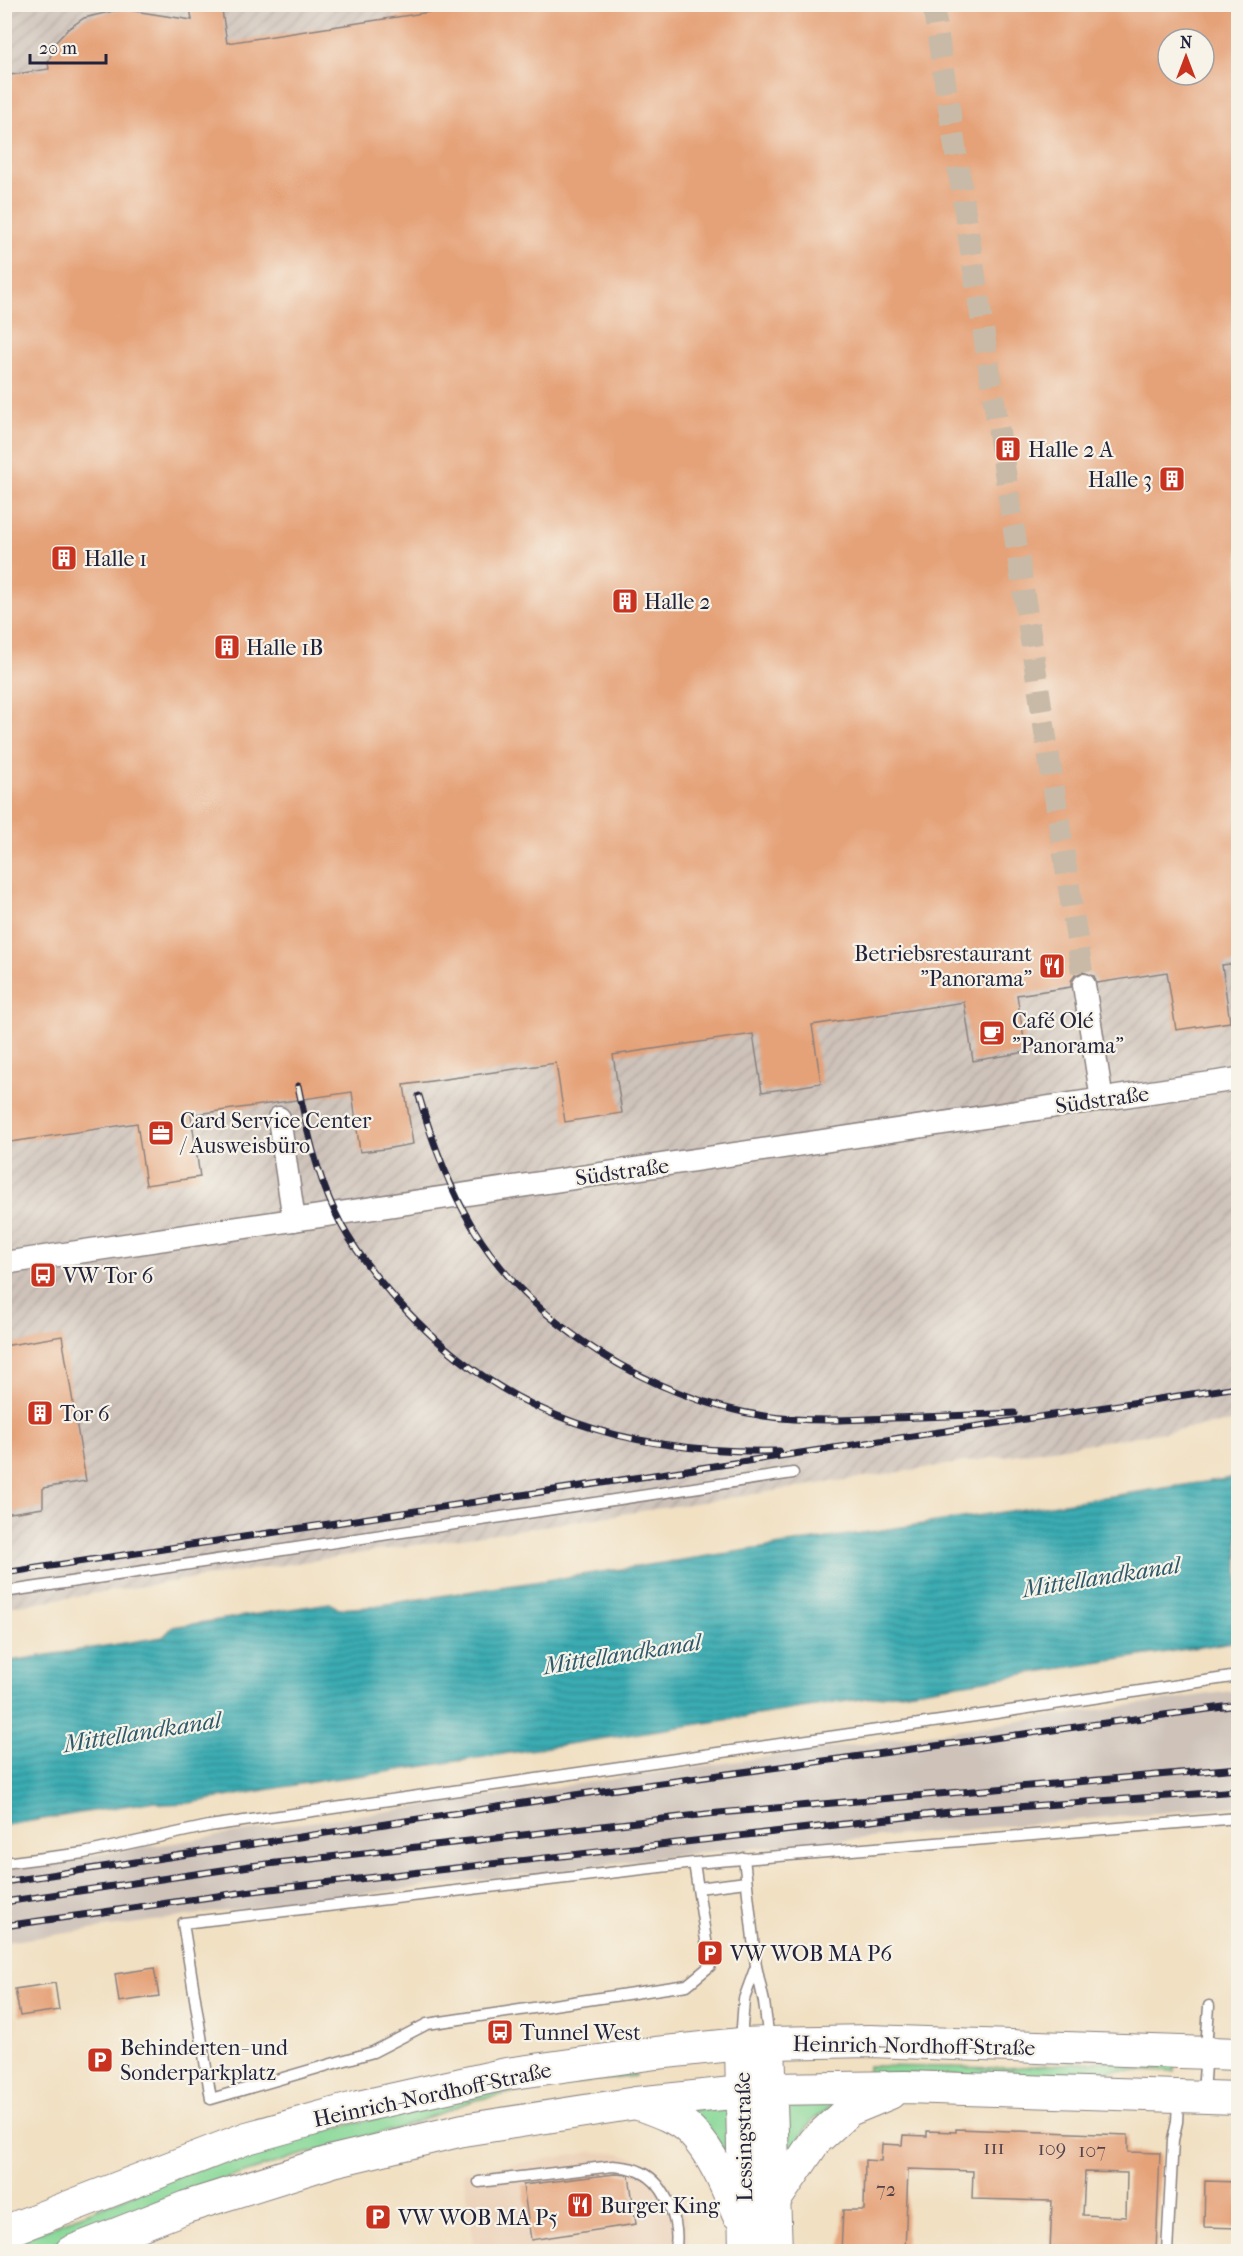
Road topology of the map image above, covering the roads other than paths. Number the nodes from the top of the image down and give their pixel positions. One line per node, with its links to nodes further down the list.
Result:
1 (1084, 985): 3 (street)
2 (1239, 1079): 3 (street, Südstraße)
3 (1102, 1100): 5 (street, Südstraße)
4 (279, 1118): 5 (street)
5 (294, 1220): 6 (street, Südstraße)
6 (4, 1263)
7 (793, 1473): 8 (lane)
8 (4, 1592)
9 (1239, 1676): 12 (lane)
10 (1239, 1818): 11 (lane)
11 (744, 1858): 13 (lane); 14 (lane)
12 (4, 1863)
13 (694, 1863): 15 (lane); 15 (lane)
14 (746, 1882): 15 (lane); 16 (lane)
15 (698, 1888)
16 (756, 1966): 18 (lane); 18 (lane)
17 (1209, 2006): 19 (lane)
18 (755, 2043): 19 (main road, Heinrich-Nordhoff-Straße); 22 (main road, Lessingstraße); 28 (main road, Heinrich-Nordhoff-Straße)
19 (1206, 2052): 20 (main road, Heinrich-Nordhoff-Straße); 23 (lane)
20 (1239, 2054)
21 (905, 2087): 22 (main road, Heinrich-Nordhoff-Straße); 23 (main road, Heinrich-Nordhoff-Straße); 27 (main road, Lessingstraße)
22 (757, 2090): 25 (main road, Heinrich-Nordhoff-Straße); 27 (main road, Lessingstraße); 29 (main road, Lessingstraße)
23 (1190, 2096): 24 (main road, Heinrich-Nordhoff-Straße); 33 (lane)
24 (1239, 2098)
25 (636, 2103): 29 (main road, Lessingstraße); 30 (main road, Heinrich-Nordhoff-Straße)
26 (479, 2182): 31 (lane)
27 (775, 2200): 32 (main road, Lessingstraße)
28 (4, 2232)
29 (745, 2241)
30 (71, 2252)
31 (675, 2252)
32 (776, 2252)
33 (1167, 2252)

